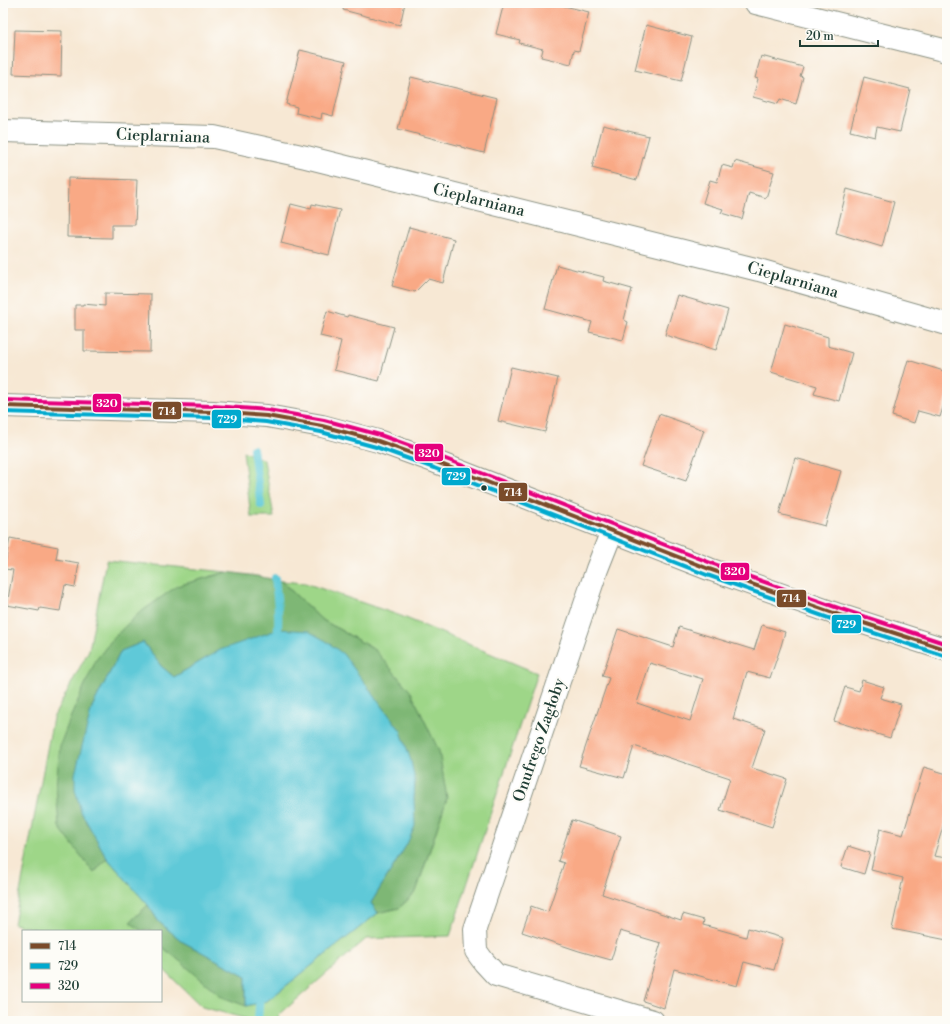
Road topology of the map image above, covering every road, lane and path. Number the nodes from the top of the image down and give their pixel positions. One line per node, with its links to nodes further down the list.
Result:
1 (756, 3): 2 (street)
2 (947, 51)
3 (3, 131): 4 (street, Cieplarniana)
4 (947, 324)
5 (3, 406): 6 (street)
6 (612, 531): 7 (street); 8 (street, Onufrego Zagłoby)
7 (947, 650)
8 (653, 1021)

